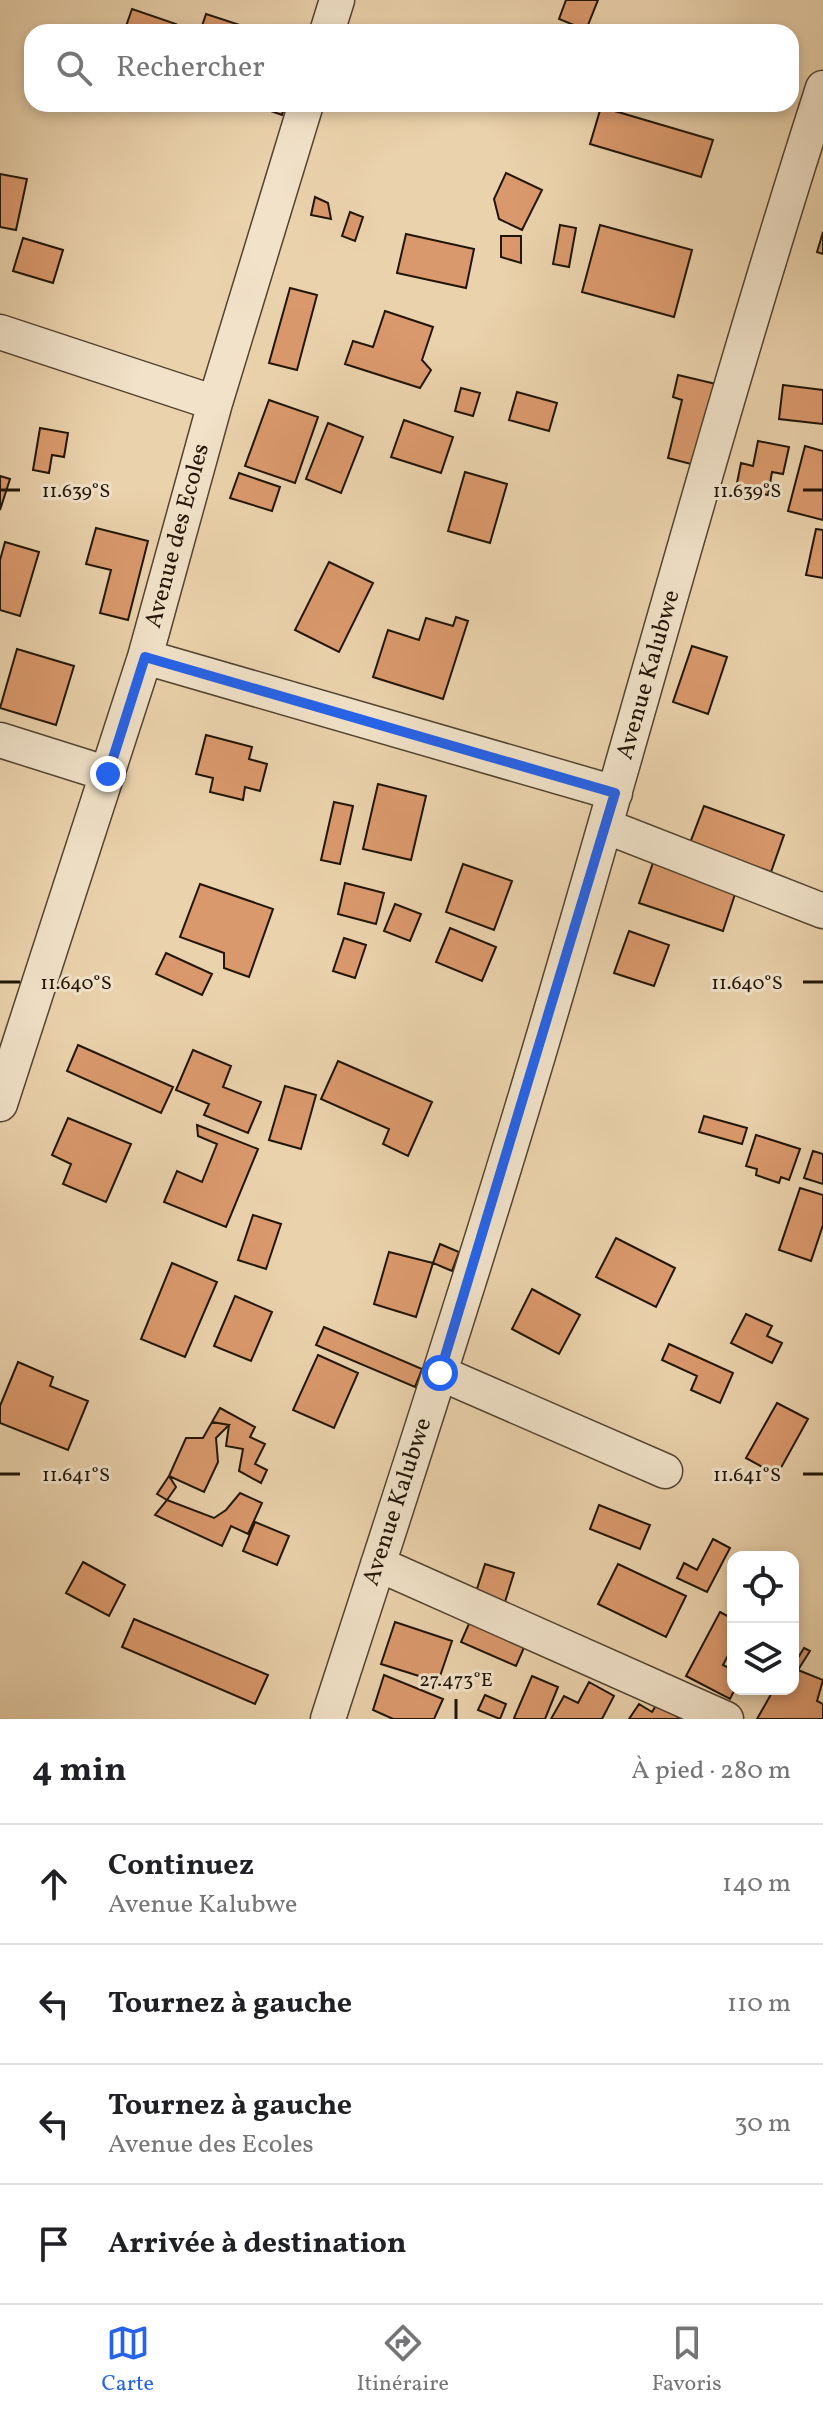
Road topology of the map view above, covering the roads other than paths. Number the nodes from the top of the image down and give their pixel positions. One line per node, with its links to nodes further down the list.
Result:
1 (337, 0): 2 (street)
2 (330, 24)
3 (823, 88): 10 (street, Avenue Kalubwe)
4 (304, 112): 6 (street, Avenue des Ecoles)
5 (0, 332): 6 (street)
6 (215, 403): 7 (street, Avenue des Ecoles)
7 (145, 657): 9 (street, Avenue des Ecoles); 10 (street)
8 (0, 740): 9 (street)
9 (108, 774): 13 (street, Avenue des Ecoles)
10 (615, 793): 11 (street, Avenue Kalubwe)
11 (605, 826): 12 (street); 14 (street, Avenue Kalubwe)
12 (823, 911)
13 (0, 1104)
14 (440, 1373): 15 (street); 16 (street, Avenue Kalubwe)
15 (665, 1471)
16 (378, 1564): 17 (street, Avenue Kalubwe); 18 (street)
17 (328, 1719)
18 (726, 1719)

